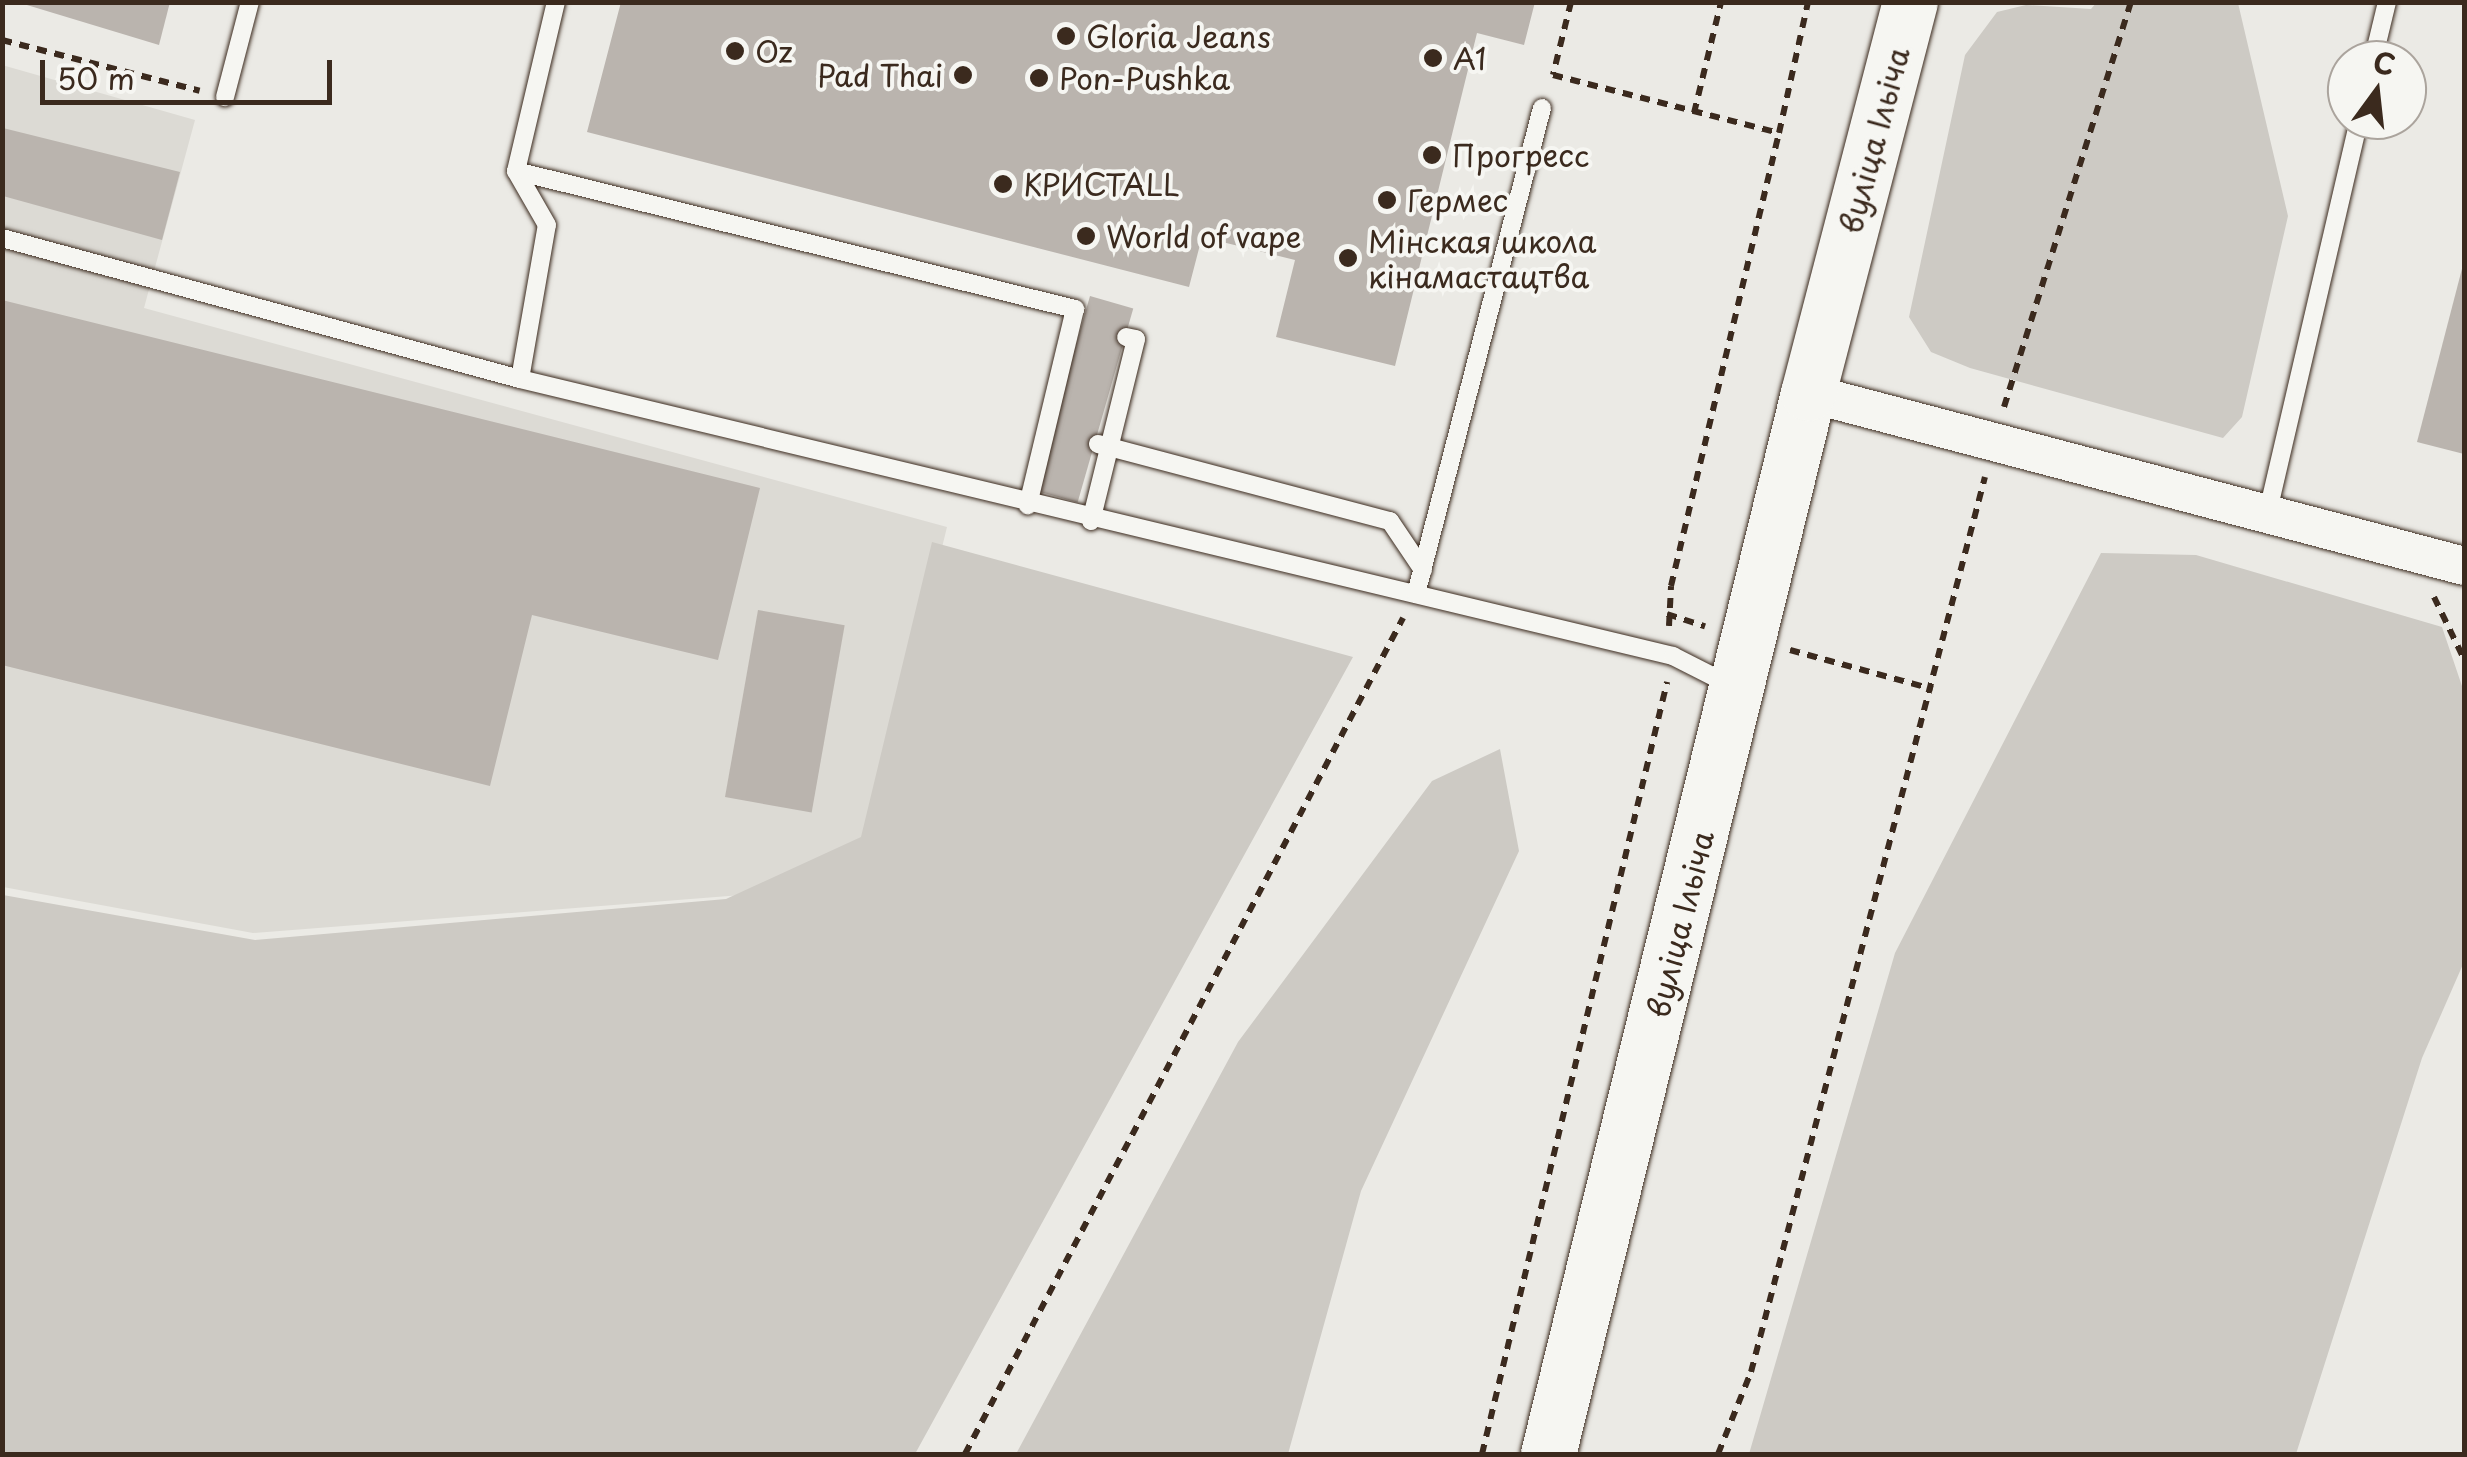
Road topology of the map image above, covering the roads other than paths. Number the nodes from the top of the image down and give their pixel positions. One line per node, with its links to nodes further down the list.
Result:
1 (250, 2): 6 (lane)
2 (556, 2): 9 (lane)
3 (1910, 2): 13 (main road, вуліца Ільіча)
4 (2387, 2): 5 (lane)
5 (2378, 40)
6 (225, 97)
7 (1542, 108): 19 (lane)
8 (2354, 140): 16 (lane)
9 (516, 171): 12 (lane); 15 (lane)
10 (2, 238): 12 (lane)
11 (1126, 336): 14 (lane)
12 (520, 379): 15 (lane)
13 (1808, 393): 16 (street); 21 (main road, вуліца Ільіча)
14 (1104, 445): 17 (lane); 19 (lane)
15 (1028, 505): 17 (lane)
16 (2268, 510): 18 (street)
17 (1090, 521): 20 (lane)
18 (2464, 566)
19 (1422, 570): 20 (lane)
20 (1416, 594): 21 (lane)
21 (1743, 664): 22 (main road, вуліца Ільіча)
22 (1548, 1454)

